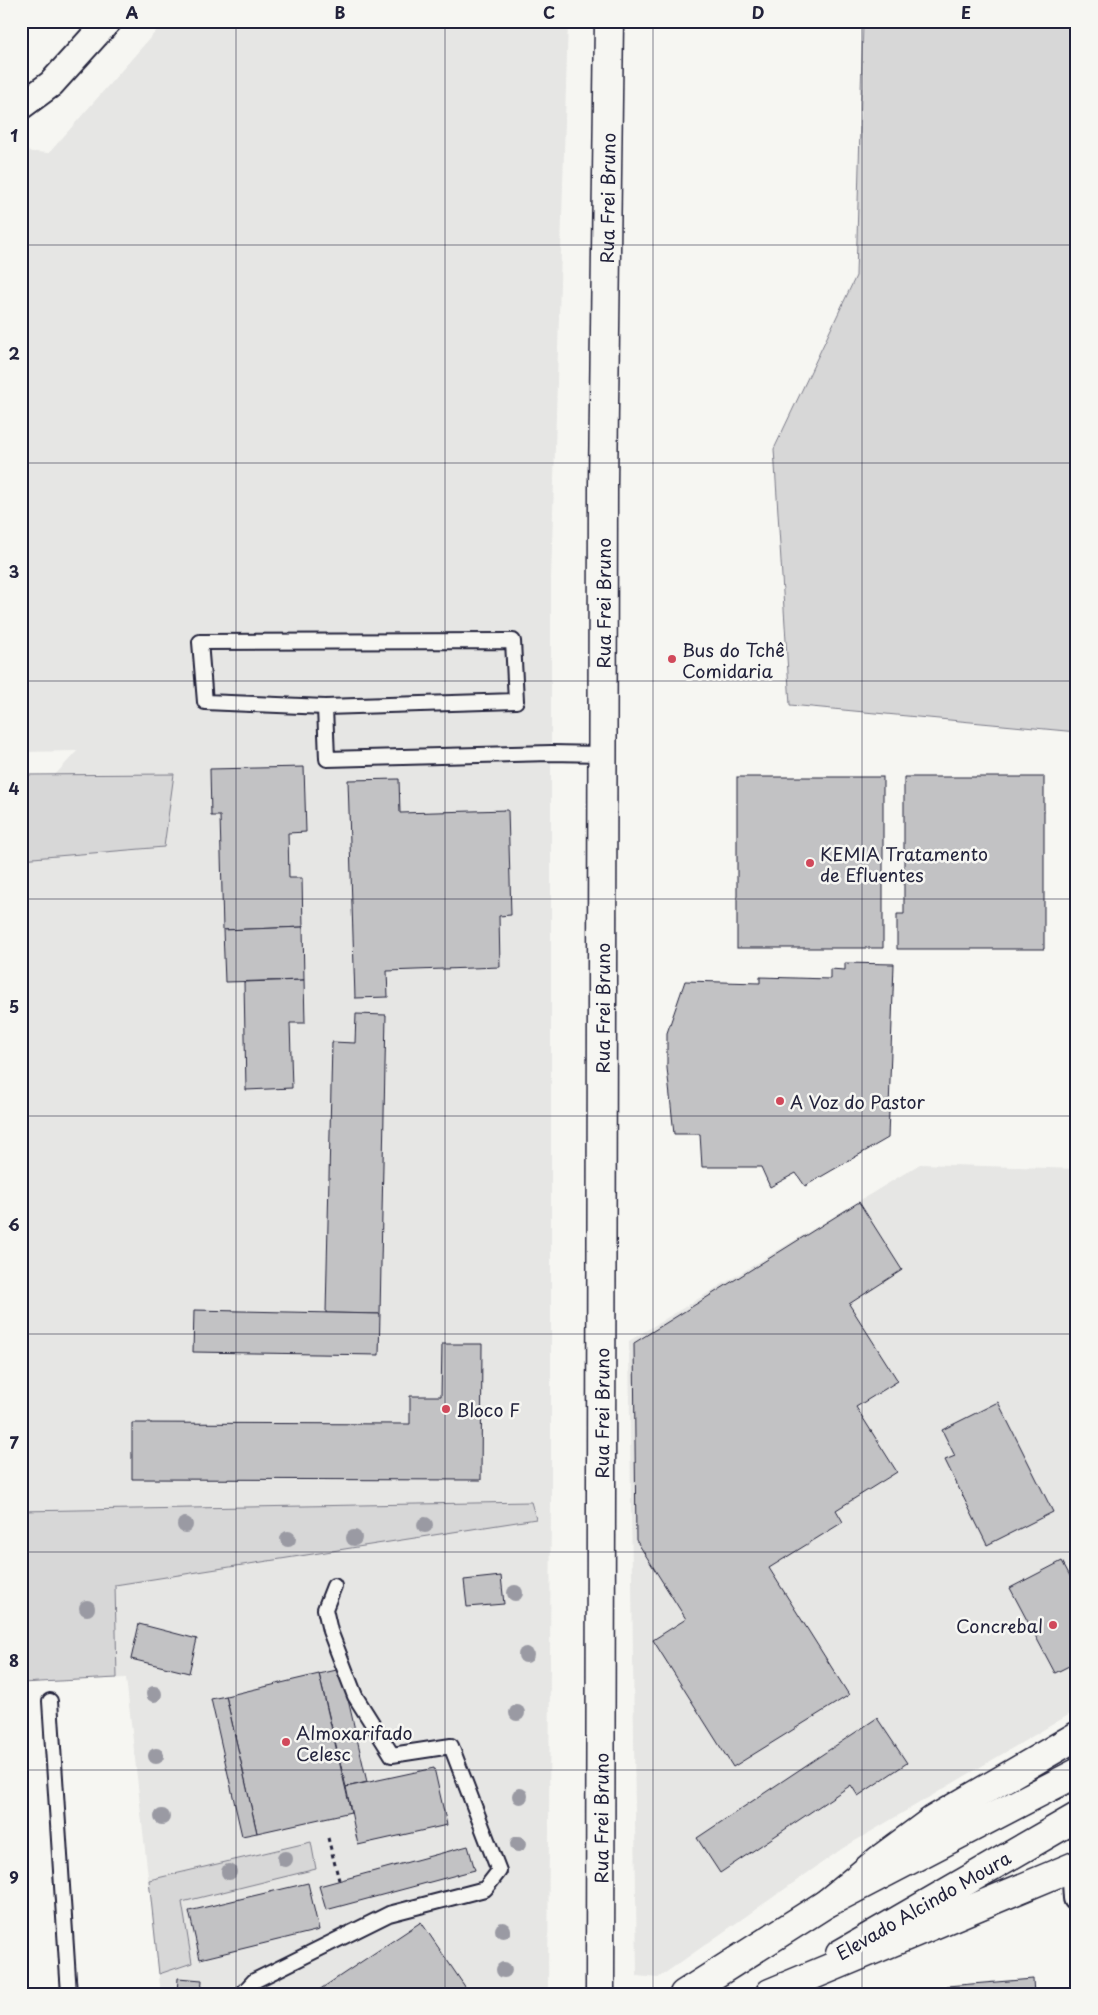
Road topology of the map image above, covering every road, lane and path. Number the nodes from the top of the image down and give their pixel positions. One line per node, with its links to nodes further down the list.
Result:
1 (108, 21): 3 (street)
2 (609, 21): 5 (main road, Rua Frei Bruno)
3 (21, 106)
4 (325, 707): 4 (lane); 5 (lane)
5 (603, 754): 18 (main road, Rua Frei Bruno)
6 (334, 1586): 17 (lane)
7 (50, 1701): 16 (lane)
8 (1077, 1736): 15 (main road)
9 (1077, 1772): 15 (main road)
10 (1077, 1817): 20 (main road, Elevado Alcindo Moura)
11 (328, 1838): 13 (path)
12 (1076, 1865): 14 (street); 20 (main road)
13 (339, 1880)
14 (1077, 1898)
15 (827, 1902): 19 (main road)
16 (70, 1994)
17 (242, 1994)
18 (600, 1994)
19 (684, 1994)
20 (770, 1994)

